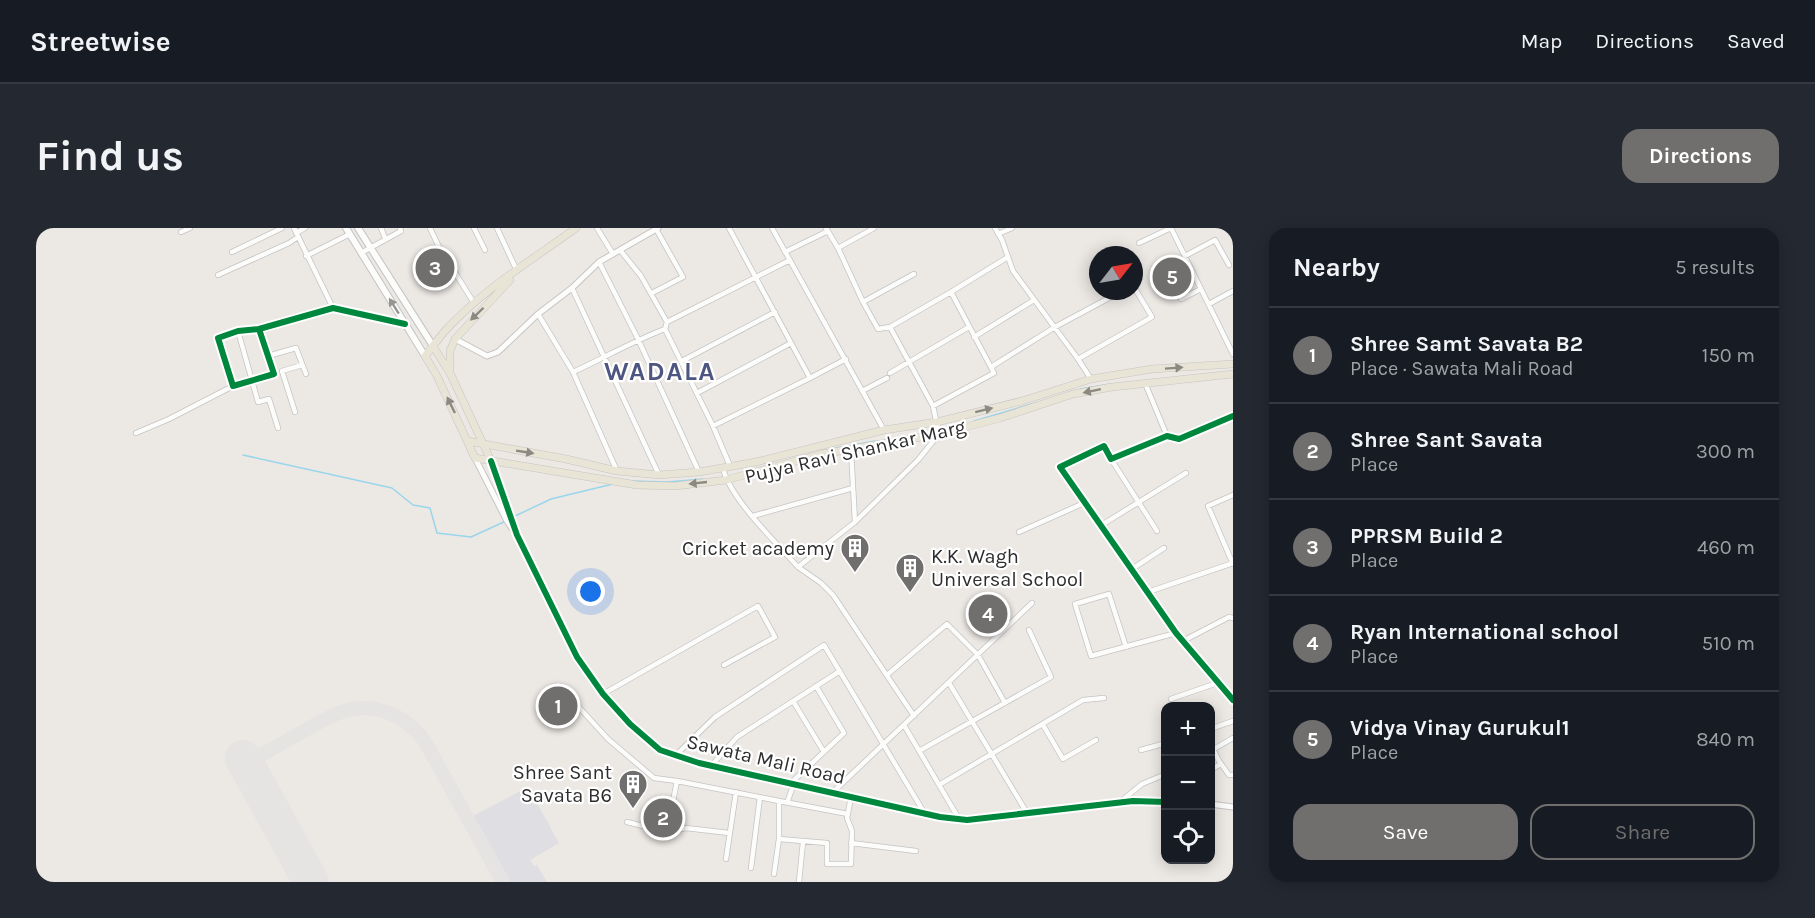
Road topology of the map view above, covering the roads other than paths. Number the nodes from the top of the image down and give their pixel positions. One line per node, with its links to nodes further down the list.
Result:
1 (190, 228): 20 (street)
2 (282, 228): 29 (street)
3 (305, 228): 21 (street)
4 (358, 228): 25 (main road)
5 (381, 228): 23 (street)
6 (400, 228): 23 (street)
7 (430, 228): 53 (street)
8 (474, 228): 27 (street)
9 (496, 228): 39 (street)
10 (576, 228): 39 (main road)
11 (597, 228): 32 (street)
12 (657, 228): 28 (street); 47 (street)
13 (729, 228): 42 (street)
14 (772, 228): 30 (street)
15 (874, 228): 26 (street)
16 (995, 228): 22 (street)
17 (1012, 228): 22 (street)
18 (827, 230): 26 (street); 30 (street)
19 (348, 231): 31 (main road); 33 (street)
20 (181, 232)
21 (296, 233): 33 (street); 41 (street)
22 (998, 234): 35 (street)
23 (385, 238): 25 (street)
24 (1139, 243): 34 (street)
25 (370, 247): 31 (street); 70 (main road)
26 (838, 248): 52 (street)
27 (485, 250)
28 (620, 250): 32 (street); 47 (street)
29 (232, 252)
30 (785, 252): 36 (street)
31 (362, 253): 59 (main road, one-way to 31)
32 (613, 254): 37 (street)
33 (306, 256): 55 (street)
34 (1185, 256): 38 (street); 44 (street)
35 (1008, 257): 46 (street); 49 (street)
36 (790, 260): 42 (street); 75 (street)
37 (599, 262): 43 (street); 68 (street)
38 (1229, 265)
39 (517, 272): 53 (main road); 67 (main road, one-way to 67)
40 (914, 274): 52 (street)
41 (219, 275)
42 (756, 277): 56 (street); 58 (street)
43 (572, 288): 57 (street); 74 (street)
44 (1201, 289): 48 (street); 54 (street)
45 (1233, 291): 54 (street)
46 (951, 292): 60 (street); 61 (street)
47 (652, 293): 58 (street)
48 (1181, 299)
49 (1034, 300): 62 (street); 66 (street)
50 (1105, 300): 62 (street)
51 (1142, 300): 76 (street)
52 (863, 302): 60 (street)
53 (474, 304): 70 (main road)
54 (1209, 304): 71 (street)
55 (333, 308): 59 (street); 63 (street)
56 (775, 312): 69 (street); 77 (street)
57 (538, 314): 67 (street); 82 (street)
58 (667, 322): 64 (street)
59 (405, 324): 73 (main road)
60 (890, 327): 78 (street)
61 (969, 327): 66 (street); 78 (street)
62 (1055, 327): 76 (street); 81 (street)
63 (259, 329): 65 (street); 72 (street)
64 (665, 329): 68 (street); 77 (street)
65 (238, 331): 88 (street); 90 (street)
66 (975, 337): 81 (street)
67 (455, 339): 83 (main road)
68 (638, 339): 74 (street); 111 (street)
69 (791, 343): 86 (street); 92 (street)
70 (433, 346): 73 (main road); 83 (main road)
71 (1233, 354)
72 (268, 356): 80 (street); 88 (street)
73 (425, 356): 103 (main road, one-way to 73)
74 (604, 358): 82 (street); 113 (street)
75 (846, 359): 86 (street); 91 (street)
76 (1078, 359): 87 (street)
77 (682, 361): 92 (street)
78 (909, 362): 91 (street); 93 (street)
79 (1233, 364): 87 (main road, one-way to 79)
80 (302, 365): 84 (street); 94 (street)
81 (990, 367): 93 (street)
82 (573, 372): 110 (street)
83 (450, 373): 104 (main road)
84 (306, 374)
85 (1233, 374): 89 (main road, Pujya Ravi Shankar Marg)
86 (810, 378): 97 (street)
87 (1091, 379): 96 (main road, one-way to 87)
88 (252, 381): 90 (street); 98 (street)
89 (1145, 383): 101 (main road, Pujya Ravi Shankar Marg, one-way to 101); 102 (street)
90 (233, 386): 100 (street)
91 (862, 391): 99 (street)
92 (696, 393): 97 (street)
93 (933, 406): 96 (street)
94 (295, 412)
95 (1233, 416): 102 (street)
96 (937, 422): 99 (main road); 101 (street)
97 (713, 426): 109 (street)
98 (278, 428)
99 (884, 430): 109 (main road)
100 (136, 433)
101 (939, 434): 105 (main road, Pujya Ravi Shankar Marg); 120 (street)
102 (1167, 436): 107 (street)
103 (468, 441): 104 (main road); 106 (main road)
104 (485, 445): 108 (main road); 110 (main road, one-way to 110)
105 (850, 450): 114 (main road, Pujya Ravi Shankar Marg); 115 (street)
106 (475, 458): 108 (main road, Pujya Ravi Shankar Marg); 124 (street)
107 (1111, 459): 117 (street); 118 (street)
108 (491, 461): 114 (main road, Pujya Ravi Shankar Marg, one-way to 108); 124 (street, Sawata Mali Road)
109 (727, 467): 111 (main road); 114 (street)
110 (617, 471): 113 (main road)
111 (699, 472): 113 (main road)
112 (1186, 473): 118 (street)
113 (659, 475)
114 (726, 480): 119 (street)
115 (853, 489): 119 (street); 120 (street)
116 (1233, 495): 126 (street)
117 (1084, 503): 121 (street); 123 (street)
118 (1138, 503): 121 (street); 122 (street)
119 (753, 516): 127 (street)
120 (855, 522): 127 (street)
121 (1100, 526): 128 (street)
122 (1157, 531)
123 (1019, 532)
124 (517, 535): 143 (street, Sawata Mali Road)
125 (1164, 548): 128 (street)
126 (1233, 564): 129 (street)
127 (798, 567): 139 (street)
128 (1132, 569): 129 (street)
129 (1149, 592): 133 (street)
130 (1032, 603): 136 (street)
131 (1233, 618): 134 (street)
132 (1029, 630): 148 (street)
133 (1176, 633): 134 (street); 135 (street)
134 (1183, 641): 140 (street)
135 (1126, 646): 135 (street)
136 (978, 655): 139 (street); 141 (street); 148 (street)
137 (724, 664): 143 (street)
138 (840, 671): 142 (street); 159 (street); 164 (street)
139 (887, 675): 150 (street)
140 (1220, 682): 145 (street); 147 (street)
141 (949, 683): 150 (street); 151 (street)
142 (816, 686): 146 (street); 163 (street)
143 (603, 694): 164 (street, Sawata Mali Road)
144 (1104, 698): 154 (street)
145 (1171, 699)
146 (793, 700): 163 (street); 168 (street)
147 (1233, 700)
148 (1005, 703): 151 (street)
149 (576, 704): 172 (street)
150 (914, 716): 153 (street)
151 (972, 721): 162 (street); 165 (street)
152 (1233, 721): 155 (street)
153 (904, 725): 159 (street); 162 (street)
154 (1042, 725): 157 (street); 165 (street)
155 (1215, 727)
156 (1233, 738): 160 (street)
157 (1096, 740)
158 (1161, 744): 161 (street)
159 (884, 745): 176 (street); 187 (street)
160 (1215, 748)
161 (1141, 750)
162 (919, 751): 174 (street)
163 (824, 752): 173 (street)
164 (676, 755): 168 (street, Sawata Mali Road)
165 (992, 755): 174 (street); 185 (street)
166 (1215, 755): 167 (street)
167 (1221, 764): 169 (street); 171 (street)
168 (711, 766): 173 (street, Sawata Mali Road)
169 (1215, 767)
170 (1161, 776): 181 (street)
171 (1233, 776)
172 (677, 781): 175 (street); 190 (street)
173 (793, 783): 176 (street, Sawata Mali Road); 180 (street)
174 (939, 785): 188 (street)
175 (736, 792): 178 (street); 191 (street)
176 (833, 792): 177 (street, Sawata Mali Road)
177 (852, 796): 186 (street); 187 (street, Sawata Mali Road)
178 (760, 797): 179 (street); 197 (street)
179 (779, 801): 180 (street); 192 (street)
180 (787, 802): 186 (street)
181 (1119, 802): 182 (street, Sawata Mali Road); 185 (street, Sawata Mali Road)
182 (1161, 802)
183 (1215, 805): 184 (street)
184 (1233, 807)
185 (1026, 813): 188 (street, Sawata Mali Road)
186 (848, 814): 194 (street)
187 (925, 814): 188 (street, Sawata Mali Road)
188 (958, 819)
189 (627, 822): 190 (street)
190 (667, 832): 191 (street)
191 (729, 833): 196 (street)
192 (779, 839): 193 (street); 198 (street)
193 (803, 842): 194 (street); 199 (street)
194 (851, 843): 195 (street)
195 (916, 851)
196 (726, 860)
197 (751, 868)
198 (774, 874)
199 (799, 882)

